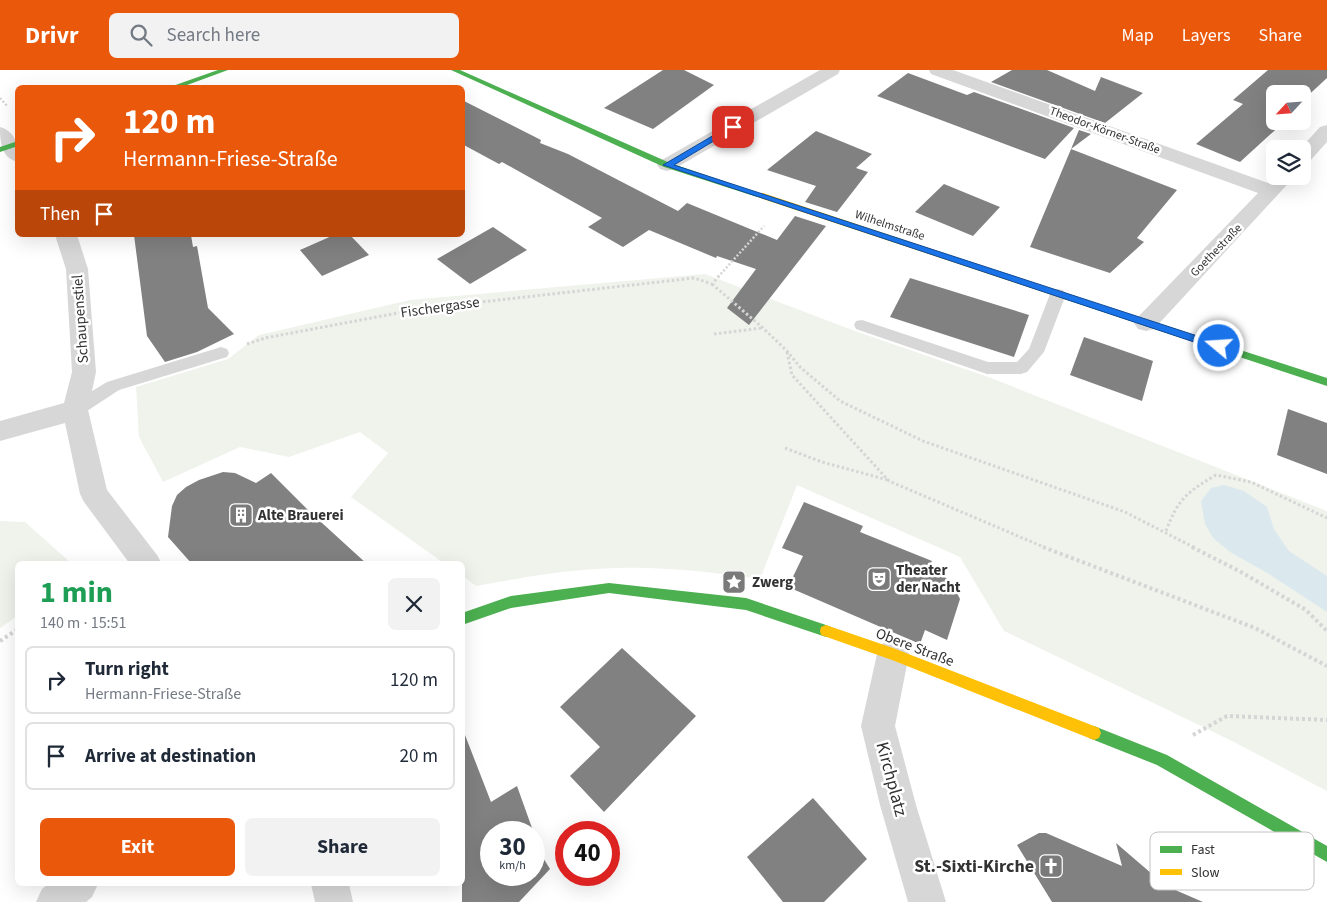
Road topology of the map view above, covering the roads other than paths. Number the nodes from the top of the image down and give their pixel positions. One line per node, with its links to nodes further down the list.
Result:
1 (225, 70): 5 (street)
2 (454, 70): 8 (street, Wilhelmstraße)
3 (832, 70): 8 (street)
4 (937, 70): 9 (street, Theodor-Körner-Straße)
5 (179, 85)
6 (1327, 131): 7 (street)
7 (1311, 148)
8 (667, 165): 12 (street, Wilhelmstraße)
9 (1266, 180)
10 (1278, 185): 13 (street, Goethestraße)
11 (67, 237): 17 (street, Schaupenstiel)
12 (1058, 294): 13 (street, Wilhelmstraße); 14 (lane)
13 (1146, 323): 16 (street, Wilhelmstraße)
14 (862, 325)
15 (220, 353): 17 (lane)
16 (1327, 382)
17 (75, 410): 18 (street); 19 (street, Schaupenstiel)
18 (0, 431)
19 (145, 561)
20 (465, 619): 21 (street, Obere Straße)
21 (893, 654): 22 (street, Obere Straße); 29 (street, Kirchplatz)
22 (1288, 832)
23 (1314, 847): 24 (street, Obere Straße)
24 (1327, 854)
25 (76, 886): 27 (street)
26 (330, 886): 28 (street)
27 (55, 902)
28 (334, 902)
29 (927, 902)

